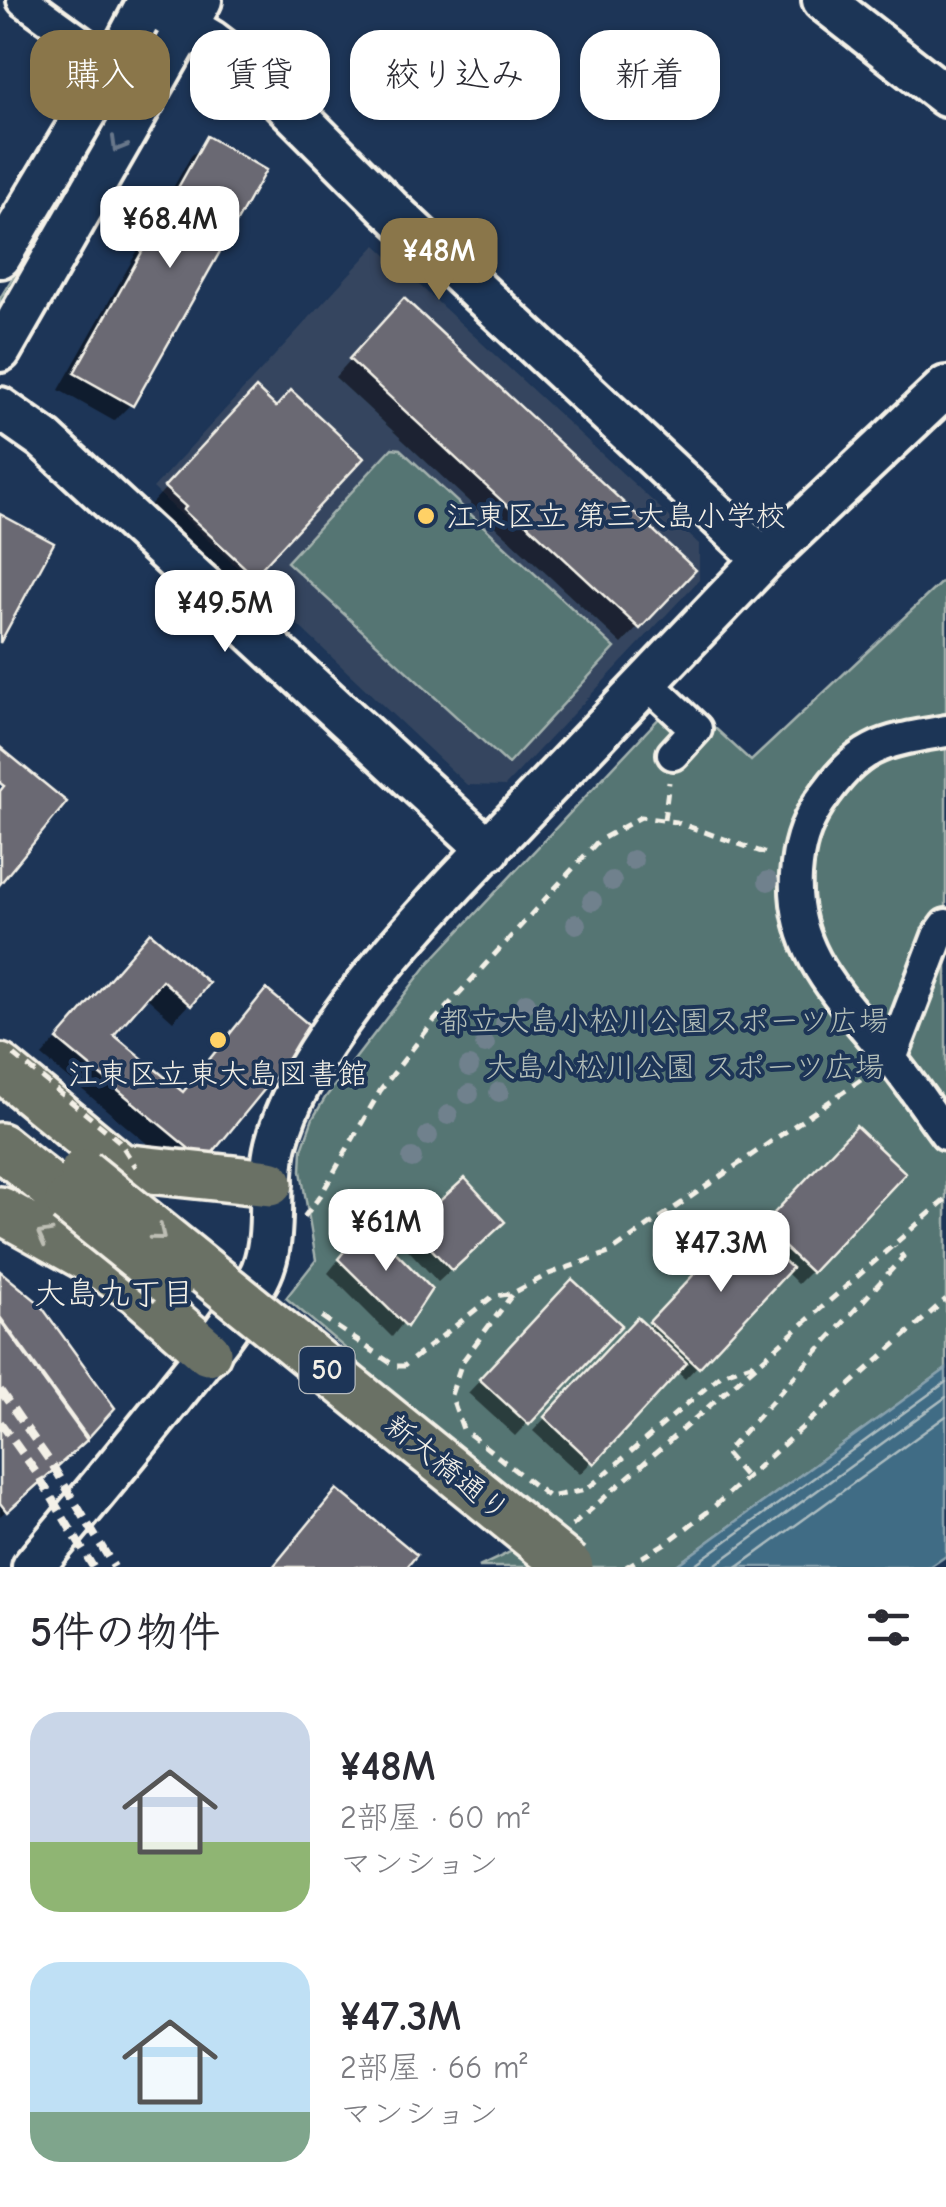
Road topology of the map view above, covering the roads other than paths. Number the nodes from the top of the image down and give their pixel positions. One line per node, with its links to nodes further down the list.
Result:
1 (23, 0): 5 (street)
2 (824, 0): 7 (street)
3 (148, 2): 4 (street); 6 (street)
4 (194, 13): 10 (street, one-way to 10); 13 (street)
5 (64, 30)
6 (133, 30)
7 (946, 96)
8 (82, 120): 9 (street)
9 (0, 257)
10 (0, 351)
11 (946, 387): 13 (street)
12 (0, 408): 17 (street)
13 (764, 560): 14 (street)
14 (646, 682): 16 (street); 17 (street)
15 (946, 731): 19 (street)
16 (673, 754)
17 (489, 850): 25 (street)
18 (946, 925): 19 (street)
19 (891, 1059): 22 (street)
20 (0, 1067): 25 (main road)
21 (0, 1103): 24 (main road, 新大橋通り / 50)
22 (946, 1134)
23 (0, 1146): 24 (main road, 新大橋通り / 50)
24 (76, 1186): 28 (main road, 新大橋通り / 50, one-way to 28, bridge); 30 (main road, 新大橋通り / 50, bridge)
25 (270, 1202): 27 (street)
26 (0, 1210): 27 (main road, one-way to 26)
27 (208, 1352): 29 (street)
28 (566, 1552)
29 (33, 1567)
30 (522, 1567)

